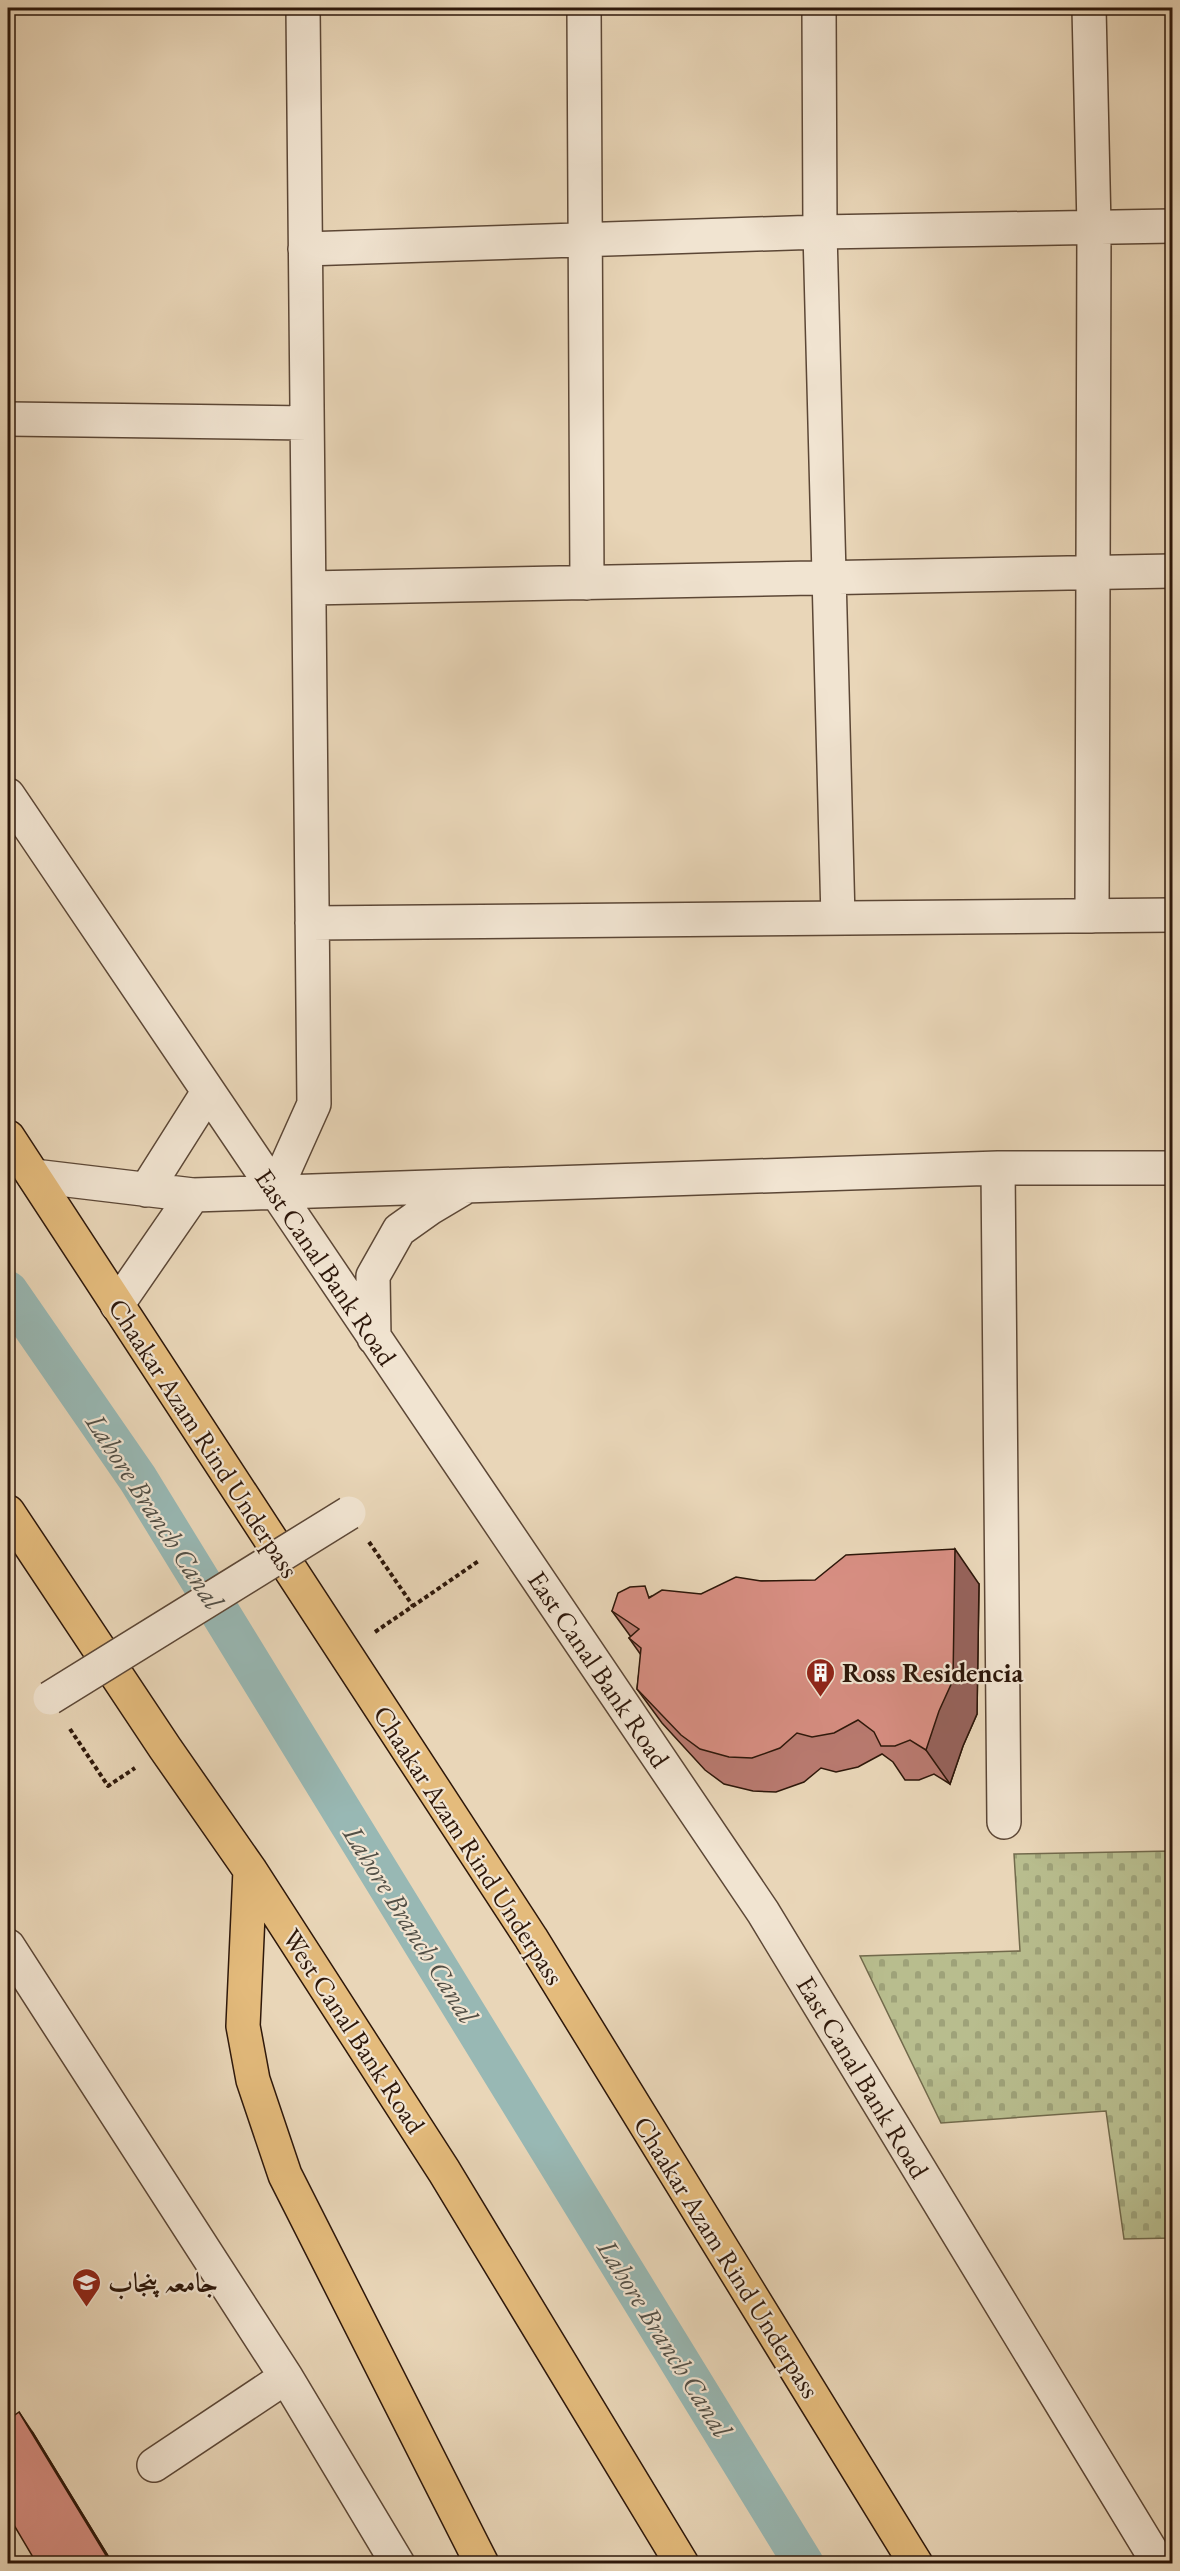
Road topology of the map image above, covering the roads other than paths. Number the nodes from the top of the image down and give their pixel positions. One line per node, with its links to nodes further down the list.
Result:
1 (303, 8): 9 (street)
2 (584, 8): 8 (street)
3 (819, 8): 7 (street)
4 (1089, 8): 6 (street)
5 (1173, 226): 6 (street)
6 (1094, 227): 7 (street); 13 (street)
7 (820, 232): 8 (street); 14 (street)
8 (585, 240): 9 (street); 15 (street)
9 (305, 249): 11 (street)
10 (8, 419): 11 (street)
11 (307, 423): 16 (street)
12 (1173, 571): 13 (street)
13 (1092, 573): 14 (street); 19 (street)
14 (830, 578): 15 (street); 20 (street)
15 (587, 583): 16 (street)
16 (309, 588): 21 (street)
17 (8, 795): 22 (street, East Canal Bank Road)
18 (1173, 915): 19 (street)
19 (1092, 916): 20 (street)
20 (838, 918): 21 (street)
21 (312, 923): 29 (street)
22 (208, 1092): 28 (street); 29 (street, East Canal Bank Road)
23 (8, 1137): 26 (highway, Chaakar Azam Rind Underpass)
24 (998, 1168): 25 (street); 27 (street); 36 (street)
25 (1173, 1168)
26 (34, 1176): 28 (street); 31 (highway, Chaakar Azam Rind Underpass)
27 (472, 1184): 29 (street); 32 (street)
28 (146, 1190): 30 (street)
29 (275, 1191): 30 (street); 32 (street, East Canal Bank Road)
30 (193, 1195): 31 (street)
31 (117, 1305): 44 (highway, Chaakar Azam Rind Underpass)
32 (374, 1338): 45 (street, East Canal Bank Road)
33 (8, 1512): 37 (highway, West Canal Bank Road)
34 (349, 1513): 35 (street, bridge)
35 (50, 1698)
36 (1004, 1822)
37 (250, 1870): 42 (highway); 43 (highway, West Canal Bank Road)
38 (8, 1946): 39 (street)
39 (286, 2377): 40 (street); 41 (street)
40 (154, 2465)
41 (398, 2564)
42 (482, 2564)
43 (682, 2564)
44 (915, 2564)
45 (1159, 2564)

